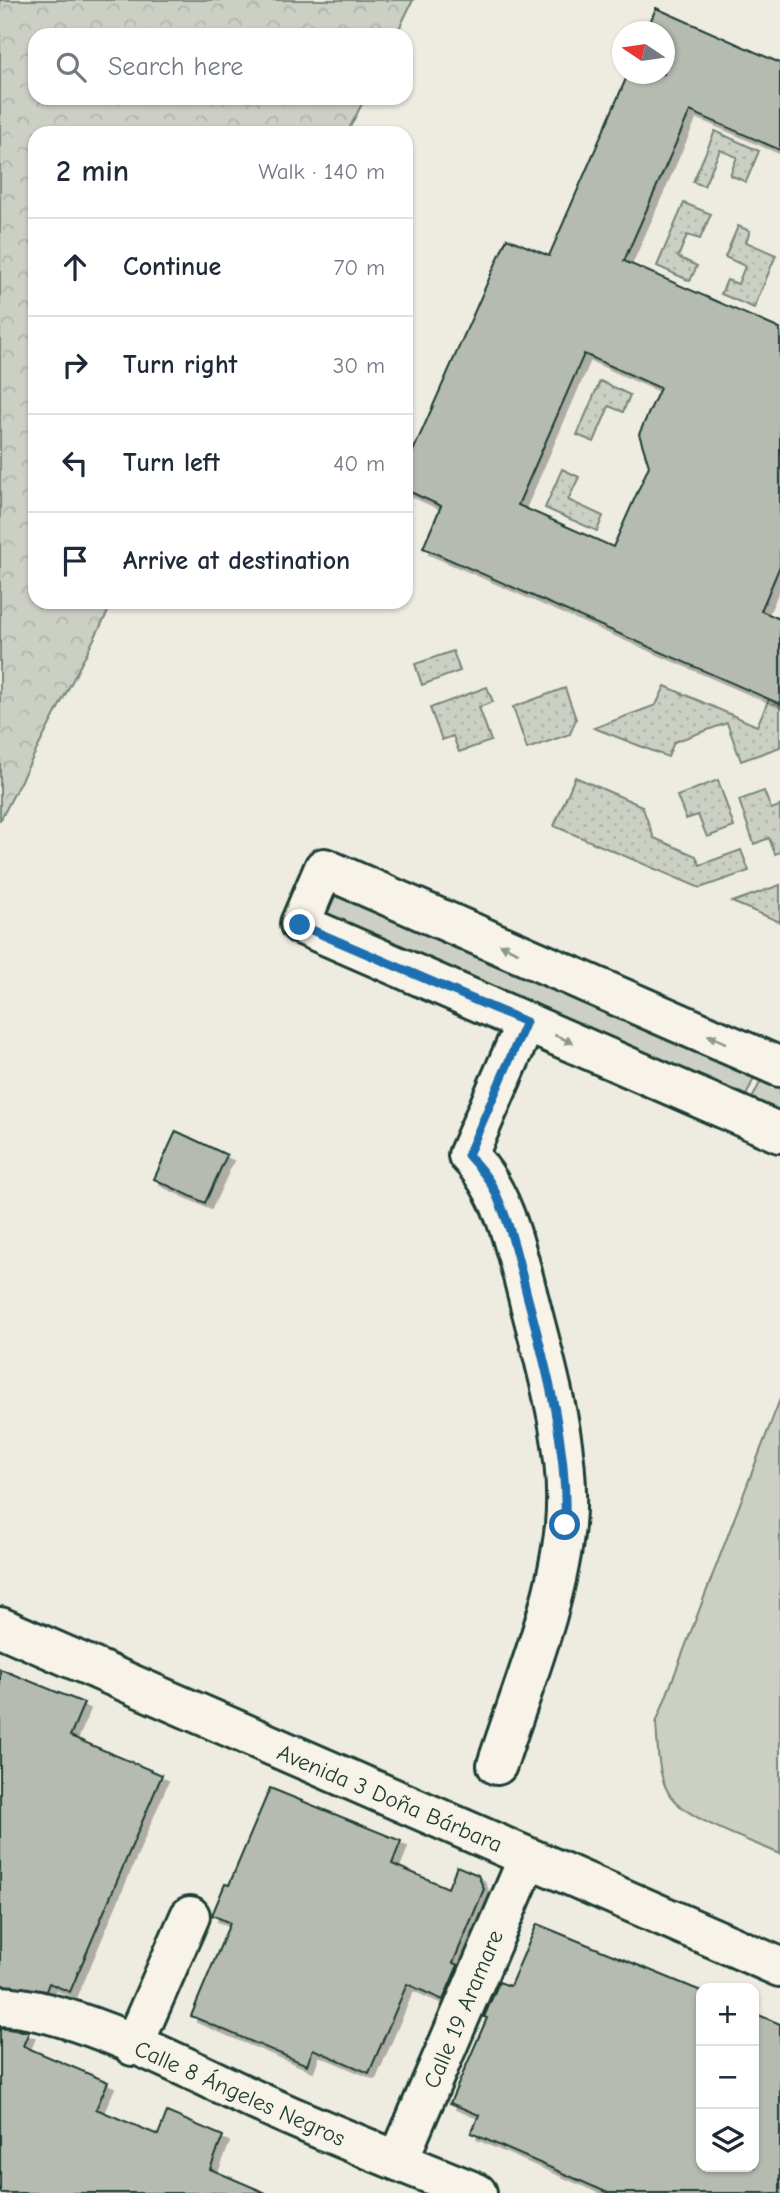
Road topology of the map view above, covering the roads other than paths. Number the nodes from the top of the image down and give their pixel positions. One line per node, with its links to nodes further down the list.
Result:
1 (526, 1022): 2 (street, one-way to 1); 3 (street, one-way to 3); 6 (street)
2 (773, 1064): 3 (street)
3 (741, 1116): 4 (street)
4 (780, 1133)
5 (0, 1628): 7 (street, Avenida 3 Doña Bárbara)
6 (497, 1765)
7 (528, 1858): 9 (street, Avenida 3 Doña Bárbara); 12 (street, Calle 19 Aramare)
8 (190, 1916): 11 (street)
9 (780, 1967)
10 (0, 2006): 11 (street, Calle 8 Ángeles Negros)
11 (133, 2046): 12 (street, Calle 8 Ángeles Negros)
12 (398, 2161): 13 (street, Calle 8 Ángeles Negros)
13 (477, 2193)

